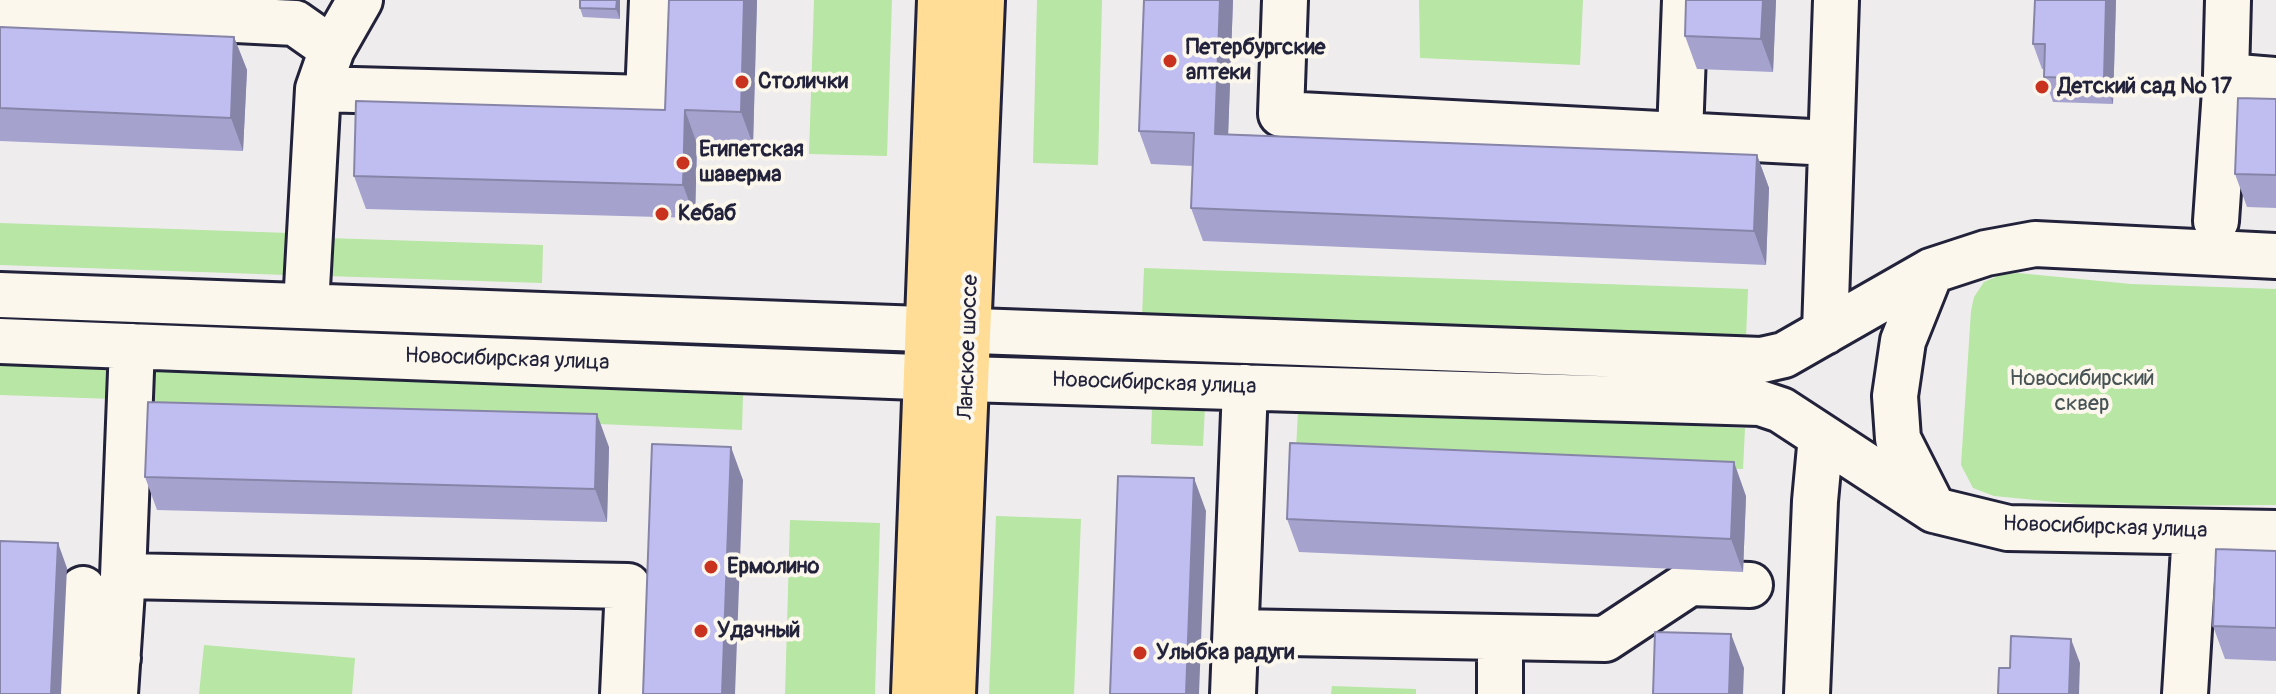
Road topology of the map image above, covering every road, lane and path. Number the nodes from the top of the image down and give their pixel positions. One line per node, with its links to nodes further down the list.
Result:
1 (360, 0): 9 (street)
2 (652, 0): 9 (street)
3 (1285, 0): 12 (street)
4 (1685, 0): 12 (street)
5 (1836, 0): 13 (street)
6 (2228, 0): 10 (street)
7 (0, 8): 9 (street)
8 (960, 10): 19 (main road, Ланское шоссе)
9 (325, 69): 18 (street)
10 (2226, 76): 11 (street); 14 (street)
11 (2276, 80)
12 (1680, 135): 13 (street)
13 (1830, 143): 20 (street)
14 (2216, 221)
15 (2276, 256): 16 (street, Новосибирская улица)
16 (1931, 271): 20 (street, Новосибирская улица); 26 (street)
17 (0, 295): 18 (street, Новосибирская улица)
18 (306, 306): 19 (street, Новосибирская улица)
19 (948, 331): 20 (street, Новосибирская улица); 23 (main road, Ланское шоссе)
20 (1825, 332)
21 (0, 341): 22 (street, Новосибирская улица)
22 (132, 346): 23 (street, Новосибирская улица); 29 (street)
23 (947, 378): 24 (street, Новосибирская улица); 35 (main road, Ланское шоссе); 36 (main road, Ланское шоссе)
24 (1245, 387): 25 (street, Новосибирская улица); 31 (street)
25 (1821, 436): 26 (street, Новосибирская улица); 39 (street)
26 (1934, 510): 27 (street, Новосибирская улица)
27 (2195, 532): 28 (street, Новосибирская улица); 40 (street)
28 (2276, 533)
29 (103, 582): 33 (street); 34 (street)
30 (1750, 585): 32 (street)
31 (1236, 632): 32 (street); 37 (street)
32 (1500, 638): 38 (street)
33 (97, 676)
34 (623, 694)
35 (914, 694)
36 (953, 694)
37 (1233, 694)
38 (1500, 694)
39 (1807, 694)
40 (2185, 694)

